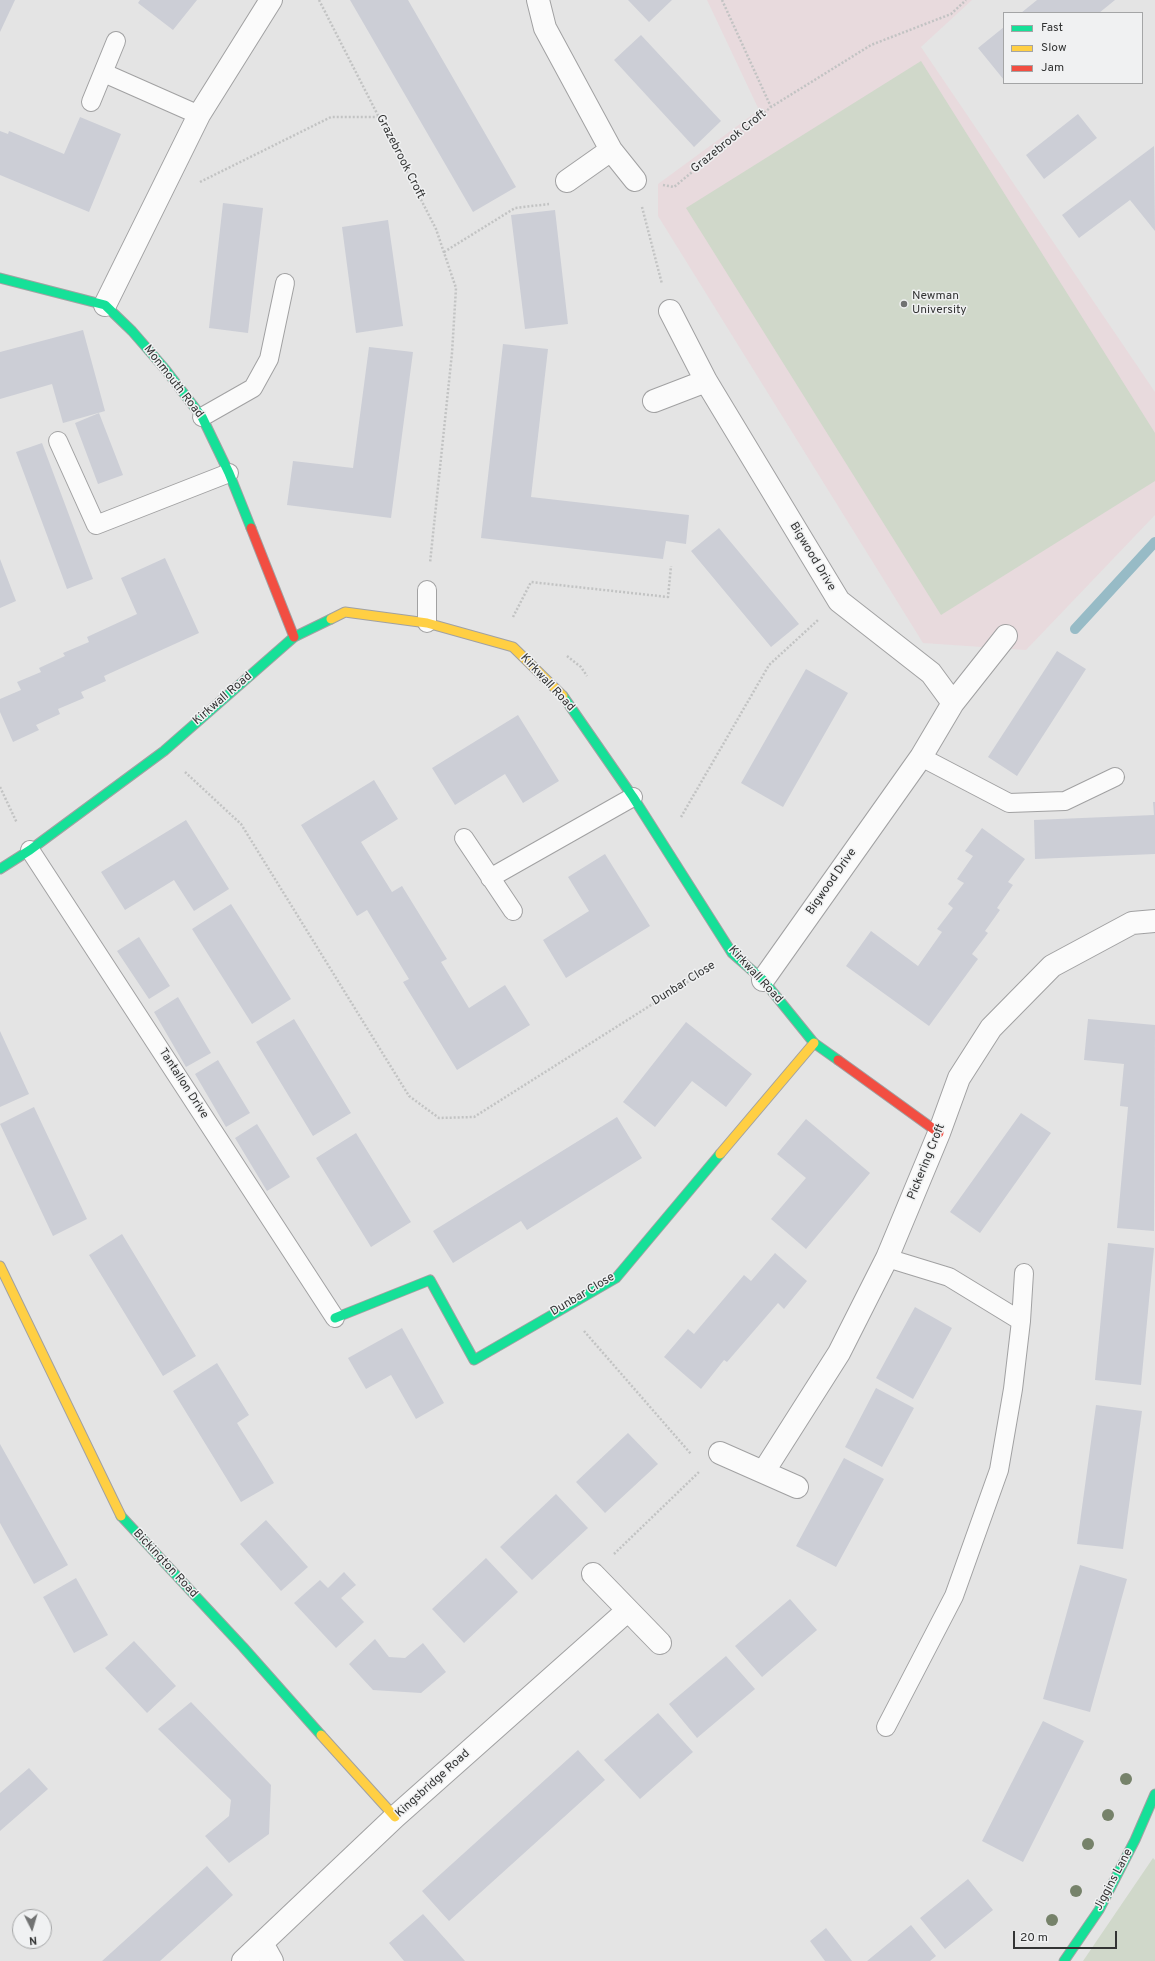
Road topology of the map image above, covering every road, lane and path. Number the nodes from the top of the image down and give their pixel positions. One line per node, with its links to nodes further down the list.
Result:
1 (271, 0): 10 (street)
2 (319, 0): 11 (path, Grazebrook Croft)
3 (538, 0): 12 (street)
4 (722, 0): 9 (path, Grazebrook Croft)
5 (966, 0): 9 (path)
6 (116, 41): 7 (lane)
7 (104, 73): 8 (lane); 10 (lane)
8 (91, 102)
9 (771, 107): 13 (path, Grazebrook Croft)
10 (199, 115): 19 (street)
11 (379, 117): 15 (path); 16 (path, Grazebrook Croft)
12 (611, 150): 13 (street); 14 (street)
13 (635, 180): 20 (path)
14 (567, 181): 16 (path)
15 (197, 183)
16 (444, 252): 27 (path, Grazebrook Croft)
17 (0, 278): 19 (street, Monmouth Road)
18 (285, 283): 23 (lane)
19 (105, 306): 23 (street, Monmouth Road)
20 (670, 311): 21 (street, Bigwood Drive)
21 (706, 381): 22 (street); 28 (street, Bigwood Drive)
22 (654, 401)
23 (202, 417): 25 (street, Monmouth Road)
24 (58, 441): 25 (lane)
25 (229, 474): 32 (street, Monmouth Road)
26 (671, 566): 29 (path)
27 (428, 590): 30 (lane)
28 (839, 600): 33 (street, Bigwood Drive); 39 (path)
29 (512, 620)
30 (427, 623): 32 (street, Kirkwall Road); 38 (street, Kirkwall Road)
31 (1006, 636): 33 (street, Bigwood Drive)
32 (294, 637): 34 (street, Kirkwall Road)
33 (953, 703): 35 (street, Bigwood Drive)
34 (164, 751): 41 (street, Kirkwall Road); 46 (path, Dunbar Close)
35 (921, 757): 36 (lane); 47 (street, Bigwood Drive)
36 (1115, 777)
37 (0, 787): 41 (path)
38 (633, 797): 43 (lane); 46 (street, Kirkwall Road)
39 (682, 817)
40 (464, 838): 43 (lane)
41 (30, 850): 42 (street, Kirkwall Road); 54 (lane, Tantallon Drive)
42 (0, 869)
43 (490, 878): 44 (lane)
44 (513, 911)
45 (1155, 921): 49 (street, Pickering Croft)
46 (732, 953): 47 (street, Kirkwall Road)
47 (763, 980): 48 (street, Kirkwall Road)
48 (814, 1043): 49 (street, Kirkwall Road); 53 (street, Dunbar Close)
49 (939, 1133): 50 (street, Pickering Croft)
50 (888, 1258): 55 (lane); 58 (street, Pickering Croft)
51 (0, 1266): 65 (street, Bickington Road)
52 (1024, 1273): 55 (lane)
53 (563, 1308): 54 (street, Dunbar Close); 57 (path)
54 (335, 1318)
55 (1021, 1321): 63 (lane)
56 (720, 1453): 57 (path); 58 (street)
57 (703, 1468): 60 (path)
58 (764, 1471): 59 (street)
59 (797, 1487)
60 (593, 1574): 61 (street)
61 (628, 1611): 62 (street); 65 (street, Kingsbridge Road)
62 (660, 1643)
63 (886, 1727)
64 (1155, 1794): 68 (street, Jiggins Lane)
65 (396, 1817): 66 (street, Kingsbridge Road)
66 (267, 1952): 67 (street, Kingsbridge Road)
67 (243, 1961)
68 (1064, 1961)

